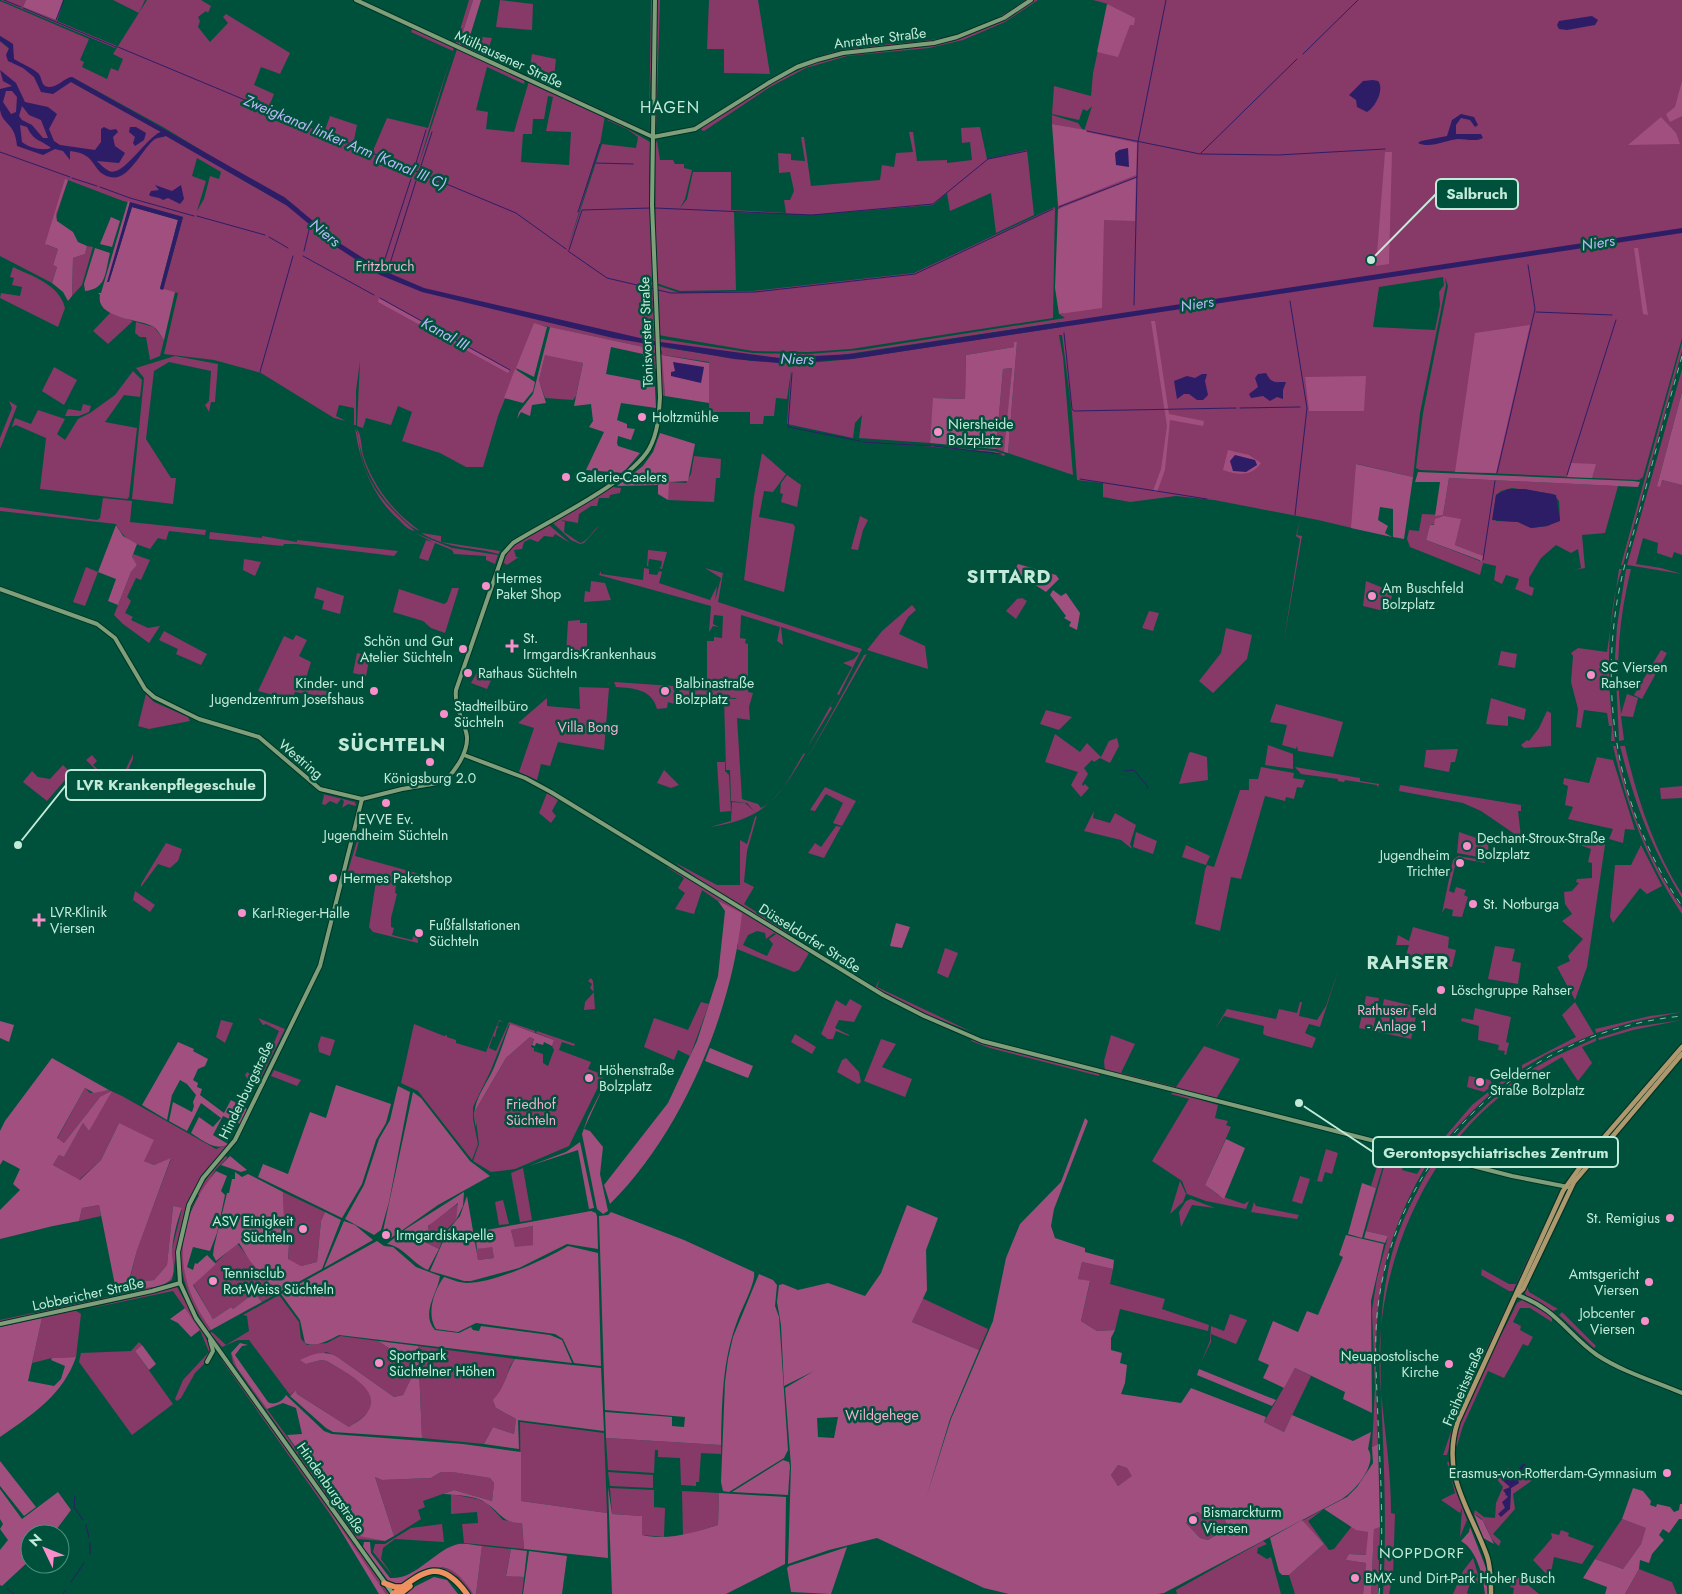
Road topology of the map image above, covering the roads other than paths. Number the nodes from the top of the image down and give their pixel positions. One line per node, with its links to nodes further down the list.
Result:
1 (356, 0): 4 (main road, Mülhausener Straße)
2 (655, 0): 4 (main road, Tönisvorster Straße)
3 (1030, 0): 4 (main road, Anrather Straße)
4 (653, 137): 6 (main road, Tönisvorster Straße)
5 (0, 588): 7 (main road, Westring)
6 (464, 755): 7 (main road, Westring); 11 (main road, Düsseldorfer Straße)
7 (362, 799): 12 (main road, Hindenburgstraße)
8 (1682, 1047): 10 (main road, Freiheitsstraße)
9 (1682, 1054): 10 (main road, Freiheitsstraße)
10 (1640, 1100): 11 (main road, Freiheitsstraße)
11 (1565, 1188): 13 (main road, Freiheitsstraße); 13 (main road, Freiheitsstraße)
12 (180, 1283): 14 (main road, Lobbericher Straße); 15 (main road, Hindenburgstraße)
13 (1517, 1295): 17 (main road); 23 (main road, Freiheitsstraße)
14 (0, 1324)
15 (207, 1333): 16 (main road); 18 (main road, Hindenburgstraße)
16 (207, 1362)
17 (1682, 1393)
18 (384, 1583): 19 (highway); 20 (main road, Hindenburgstraße)
19 (403, 1592): 20 (highway); 21 (highway); 22 (highway)
20 (393, 1594)
21 (462, 1594)
22 (467, 1594)
23 (1492, 1594)

